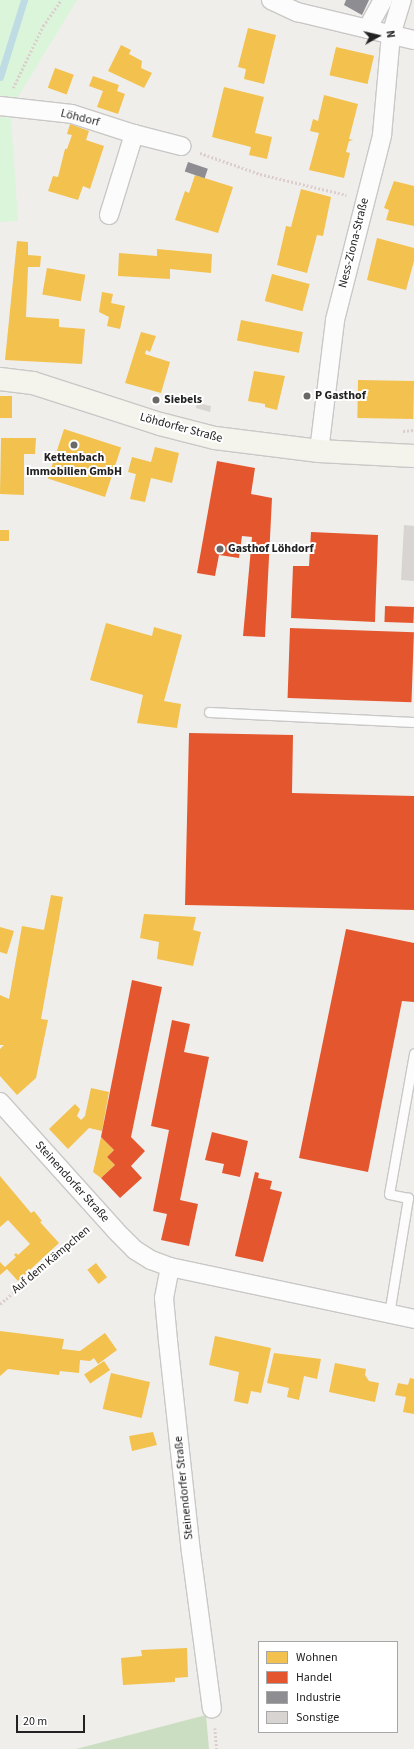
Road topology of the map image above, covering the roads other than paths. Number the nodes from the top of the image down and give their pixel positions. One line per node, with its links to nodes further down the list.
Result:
1 (271, 0): 4 (street)
2 (383, 0): 4 (street)
3 (402, 0): 5 (street, Ness-Ziona-Straße)
4 (367, 29): 5 (street)
5 (391, 35): 6 (street); 12 (street, Ness-Ziona-Straße)
6 (414, 40)
7 (3, 107): 8 (street, Löhdorf)
8 (134, 134): 9 (street, Löhdorf); 10 (street)
9 (181, 146)
10 (109, 215)
11 (0, 379): 12 (main road, Löhdorfer Straße)
12 (319, 451): 13 (main road, Löhdorfer Straße)
13 (414, 456)
14 (209, 712): 15 (lane)
15 (414, 722)
16 (414, 1053): 19 (lane)
17 (0, 1102): 18 (street, Steinendorfer Straße)
18 (170, 1267): 19 (street, Steinendorfer Straße); 21 (street, Steinendorfer Straße)
19 (389, 1314): 20 (street, Steinendorfer Straße)
20 (414, 1319)
21 (212, 1709)

